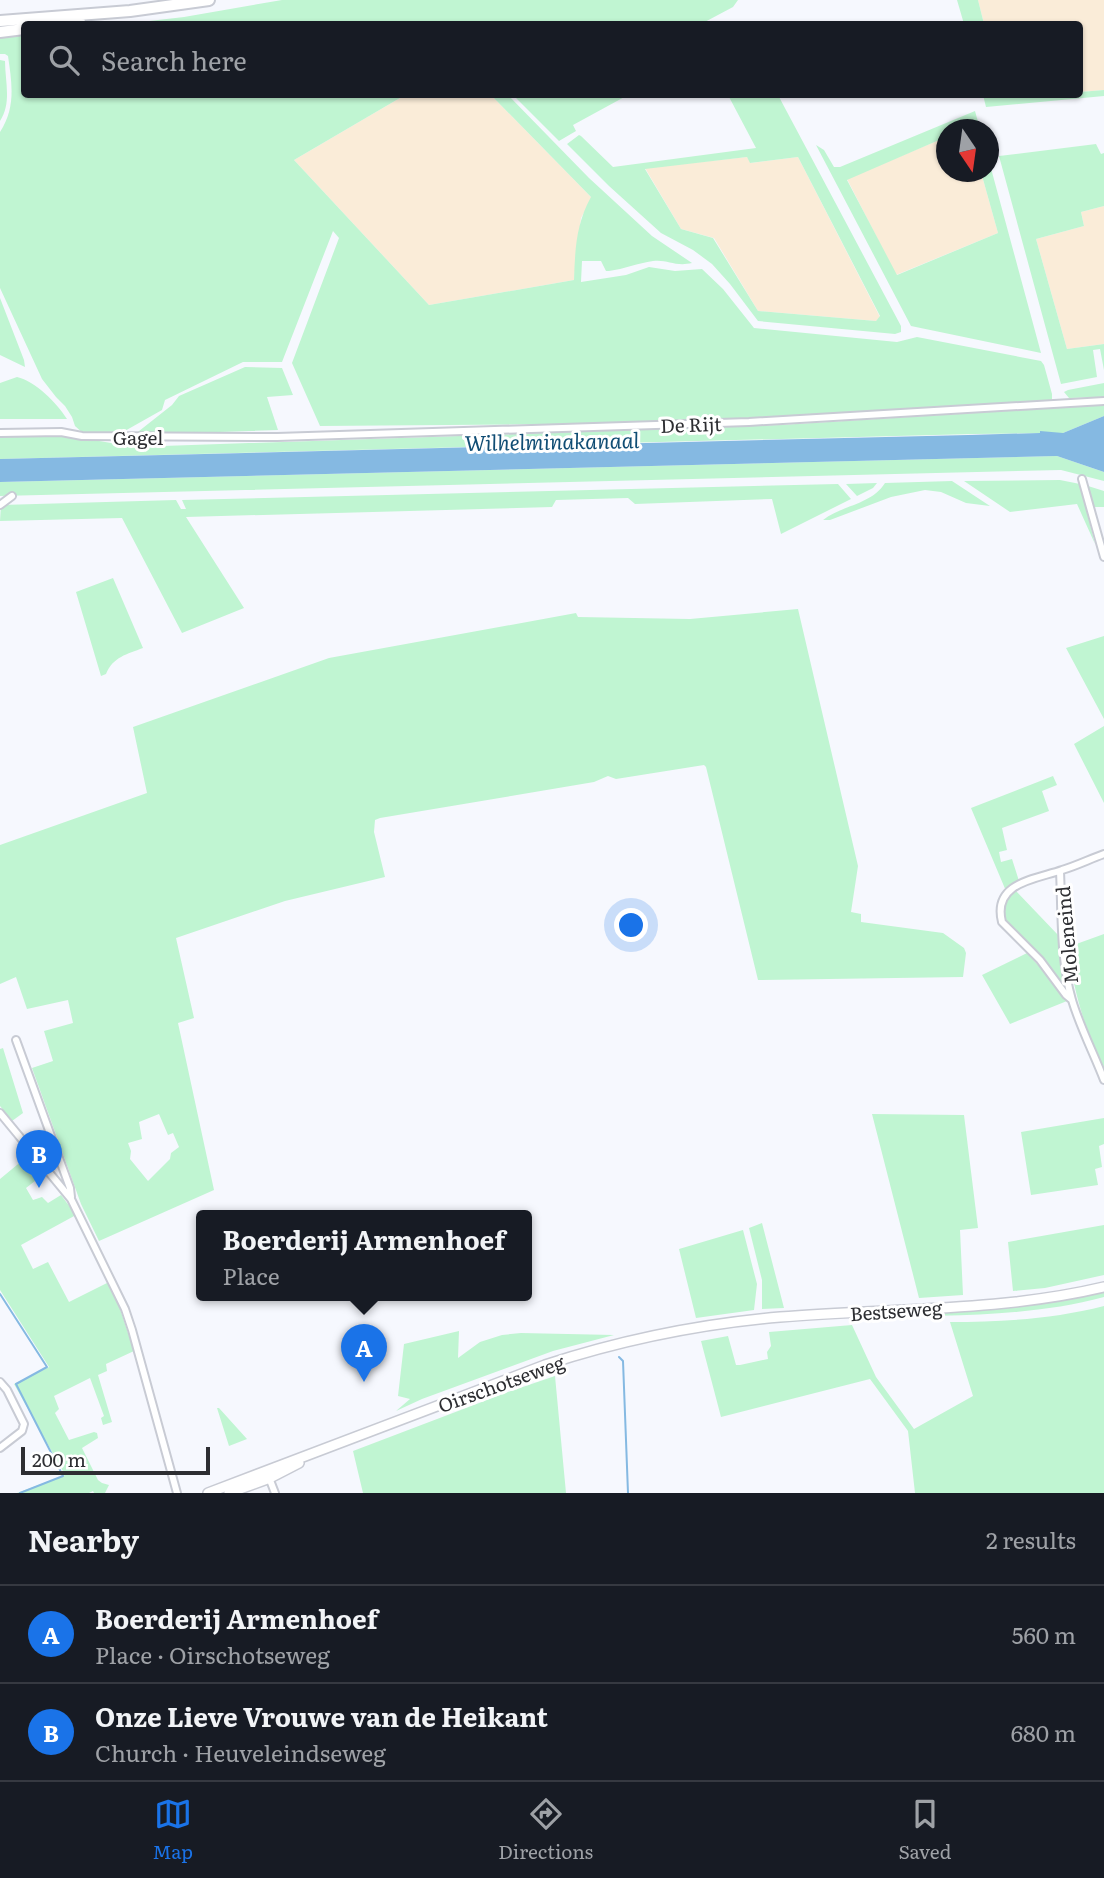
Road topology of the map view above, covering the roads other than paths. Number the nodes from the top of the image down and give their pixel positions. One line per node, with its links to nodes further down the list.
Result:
1 (209, 0): 2 (highway)
2 (130, 11): 3 (highway); 4 (highway)
3 (0, 21)
4 (78, 21)
5 (21, 29): 6 (highway)
6 (0, 32)
7 (1104, 401): 9 (street, De Rijt)
8 (0, 433): 9 (street, Gagel)
9 (277, 437)
10 (1082, 479): 13 (street)
11 (12, 496): 12 (street)
12 (0, 505)
13 (1104, 557)
14 (1104, 854): 15 (street)
15 (1060, 871): 16 (street, Moleneind); 16 (street, Moleneind)
16 (1072, 1000): 18 (street, Moleneind)
17 (16, 1040): 20 (street)
18 (1104, 1080)
19 (0, 1113): 20 (street)
20 (71, 1199): 26 (street)
21 (1104, 1287): 22 (main road, Bestseweg)
22 (687, 1329): 25 (main road, Oirschotseweg)
23 (0, 1382): 24 (street)
24 (0, 1448)
25 (268, 1474): 27 (main road, Oirschotseweg); 28 (main road, Oirschotseweg); 29 (street)
26 (177, 1493)
27 (208, 1493)
28 (229, 1493)
29 (275, 1493)

